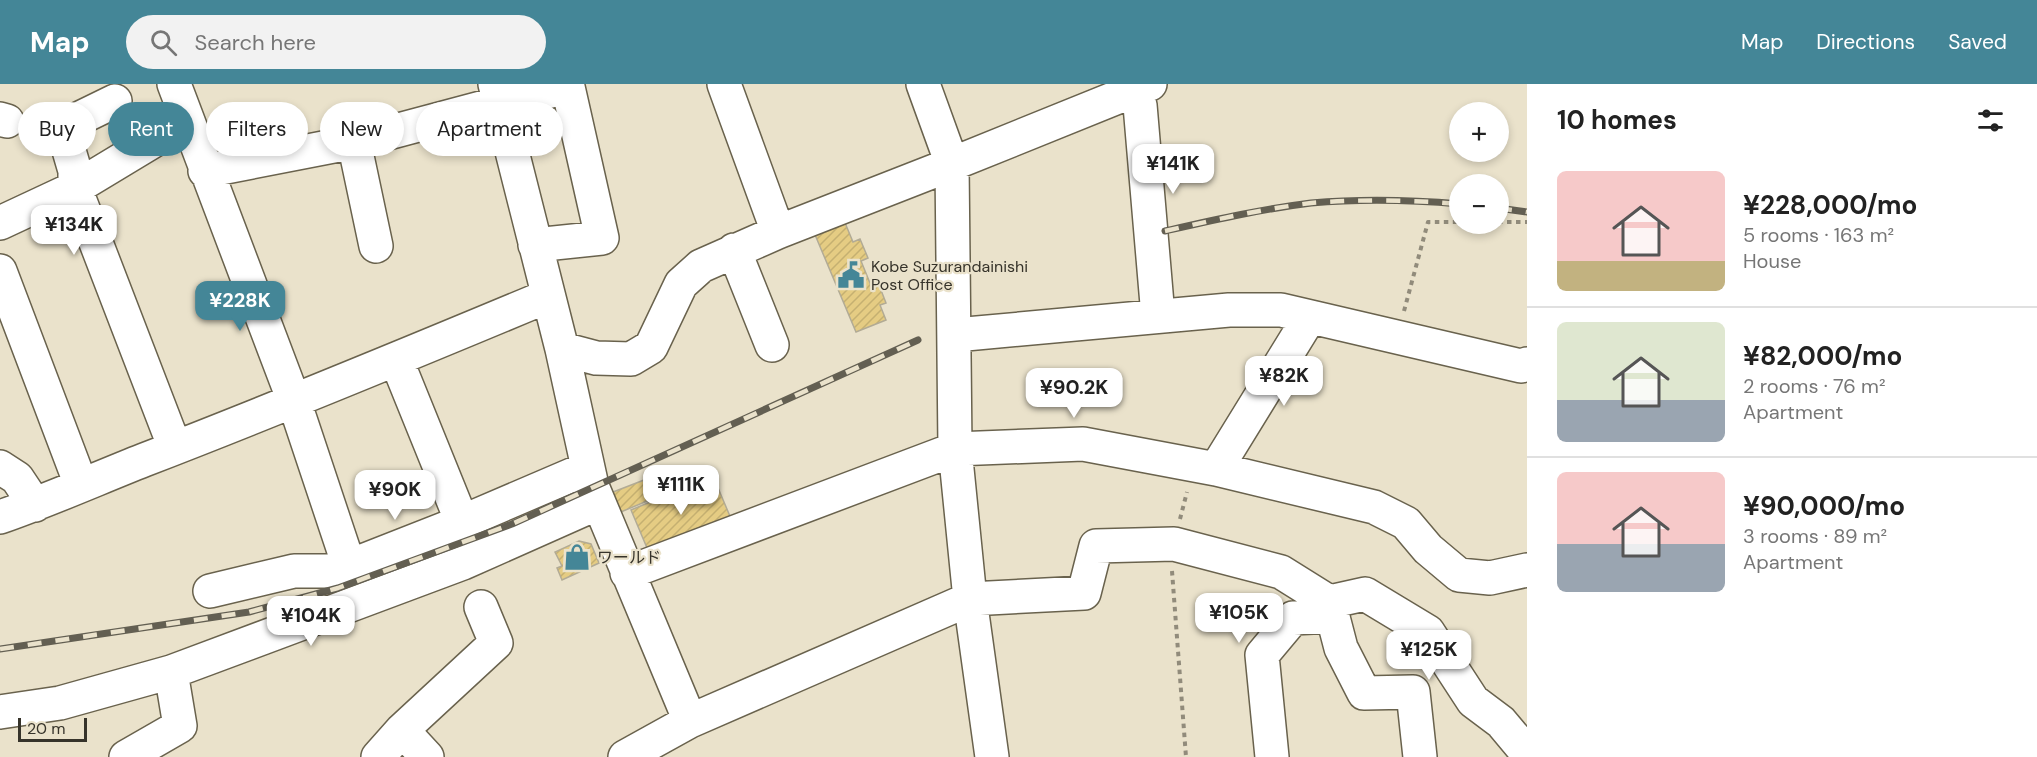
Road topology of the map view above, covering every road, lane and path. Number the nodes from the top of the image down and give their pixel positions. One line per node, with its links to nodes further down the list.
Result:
1 (174, 84): 7 (street)
2 (724, 84): 20 (street)
3 (923, 84): 13 (street)
4 (1137, 87): 13 (street); 26 (street)
5 (497, 93): 8 (street); 21 (street); 21 (street)
6 (115, 101): 15 (street)
7 (180, 102)
8 (404, 125)
9 (194, 142): 14 (street)
10 (320, 149): 14 (street)
11 (128, 156): 15 (street)
12 (357, 156): 22 (street)
13 (952, 164): 20 (street); 28 (street)
14 (205, 171): 34 (street)
15 (75, 188): 19 (street); 35 (street)
16 (1449, 222): 29 (path)
17 (1509, 222): 18 (path)
18 (1527, 222)
19 (0, 223)
20 (778, 232): 23 (street)
21 (535, 245): 25 (street)
22 (376, 246)
23 (734, 250): 30 (street); 31 (street)
24 (0, 272): 40 (street)
25 (548, 296): 31 (street); 32 (street)
26 (1158, 316): 27 (street); 28 (street)
27 (1309, 318): 29 (street); 38 (street)
28 (955, 334): 36 (street)
29 (1397, 338): 33 (street)
30 (772, 345)
31 (562, 349): 39 (street)
32 (396, 359): 34 (street); 44 (street)
33 (1527, 364)
34 (294, 401): 35 (street); 46 (street)
35 (175, 448): 40 (street)
36 (955, 449): 38 (street); 47 (street); 50 (street)
37 (0, 467): 42 (street)
38 (1204, 467): 45 (path); 48 (street)
39 (588, 468): 41 (street); 44 (street)
40 (81, 484): 42 (street)
41 (597, 503): 47 (street); 53 (street)
42 (35, 505): 43 (street)
43 (0, 517)
44 (462, 522): 46 (street)
45 (1174, 544): 50 (street); 52 (street); 63 (path)
46 (349, 566): 49 (street)
47 (627, 573): 55 (street)
48 (1524, 576)
49 (210, 591)
50 (970, 599): 55 (street); 62 (street)
51 (481, 607): 56 (street)
52 (1331, 609): 57 (street); 64 (street); 65 (street)
53 (171, 672): 54 (street); 58 (street)
54 (0, 712)
55 (690, 721): 61 (street)
56 (402, 730): 59 (street); 60 (street)
57 (1527, 753)
58 (126, 757)
59 (378, 757)
60 (427, 757)
61 (625, 757)
62 (993, 757)
63 (1186, 757)
64 (1272, 757)
65 (1420, 757)

